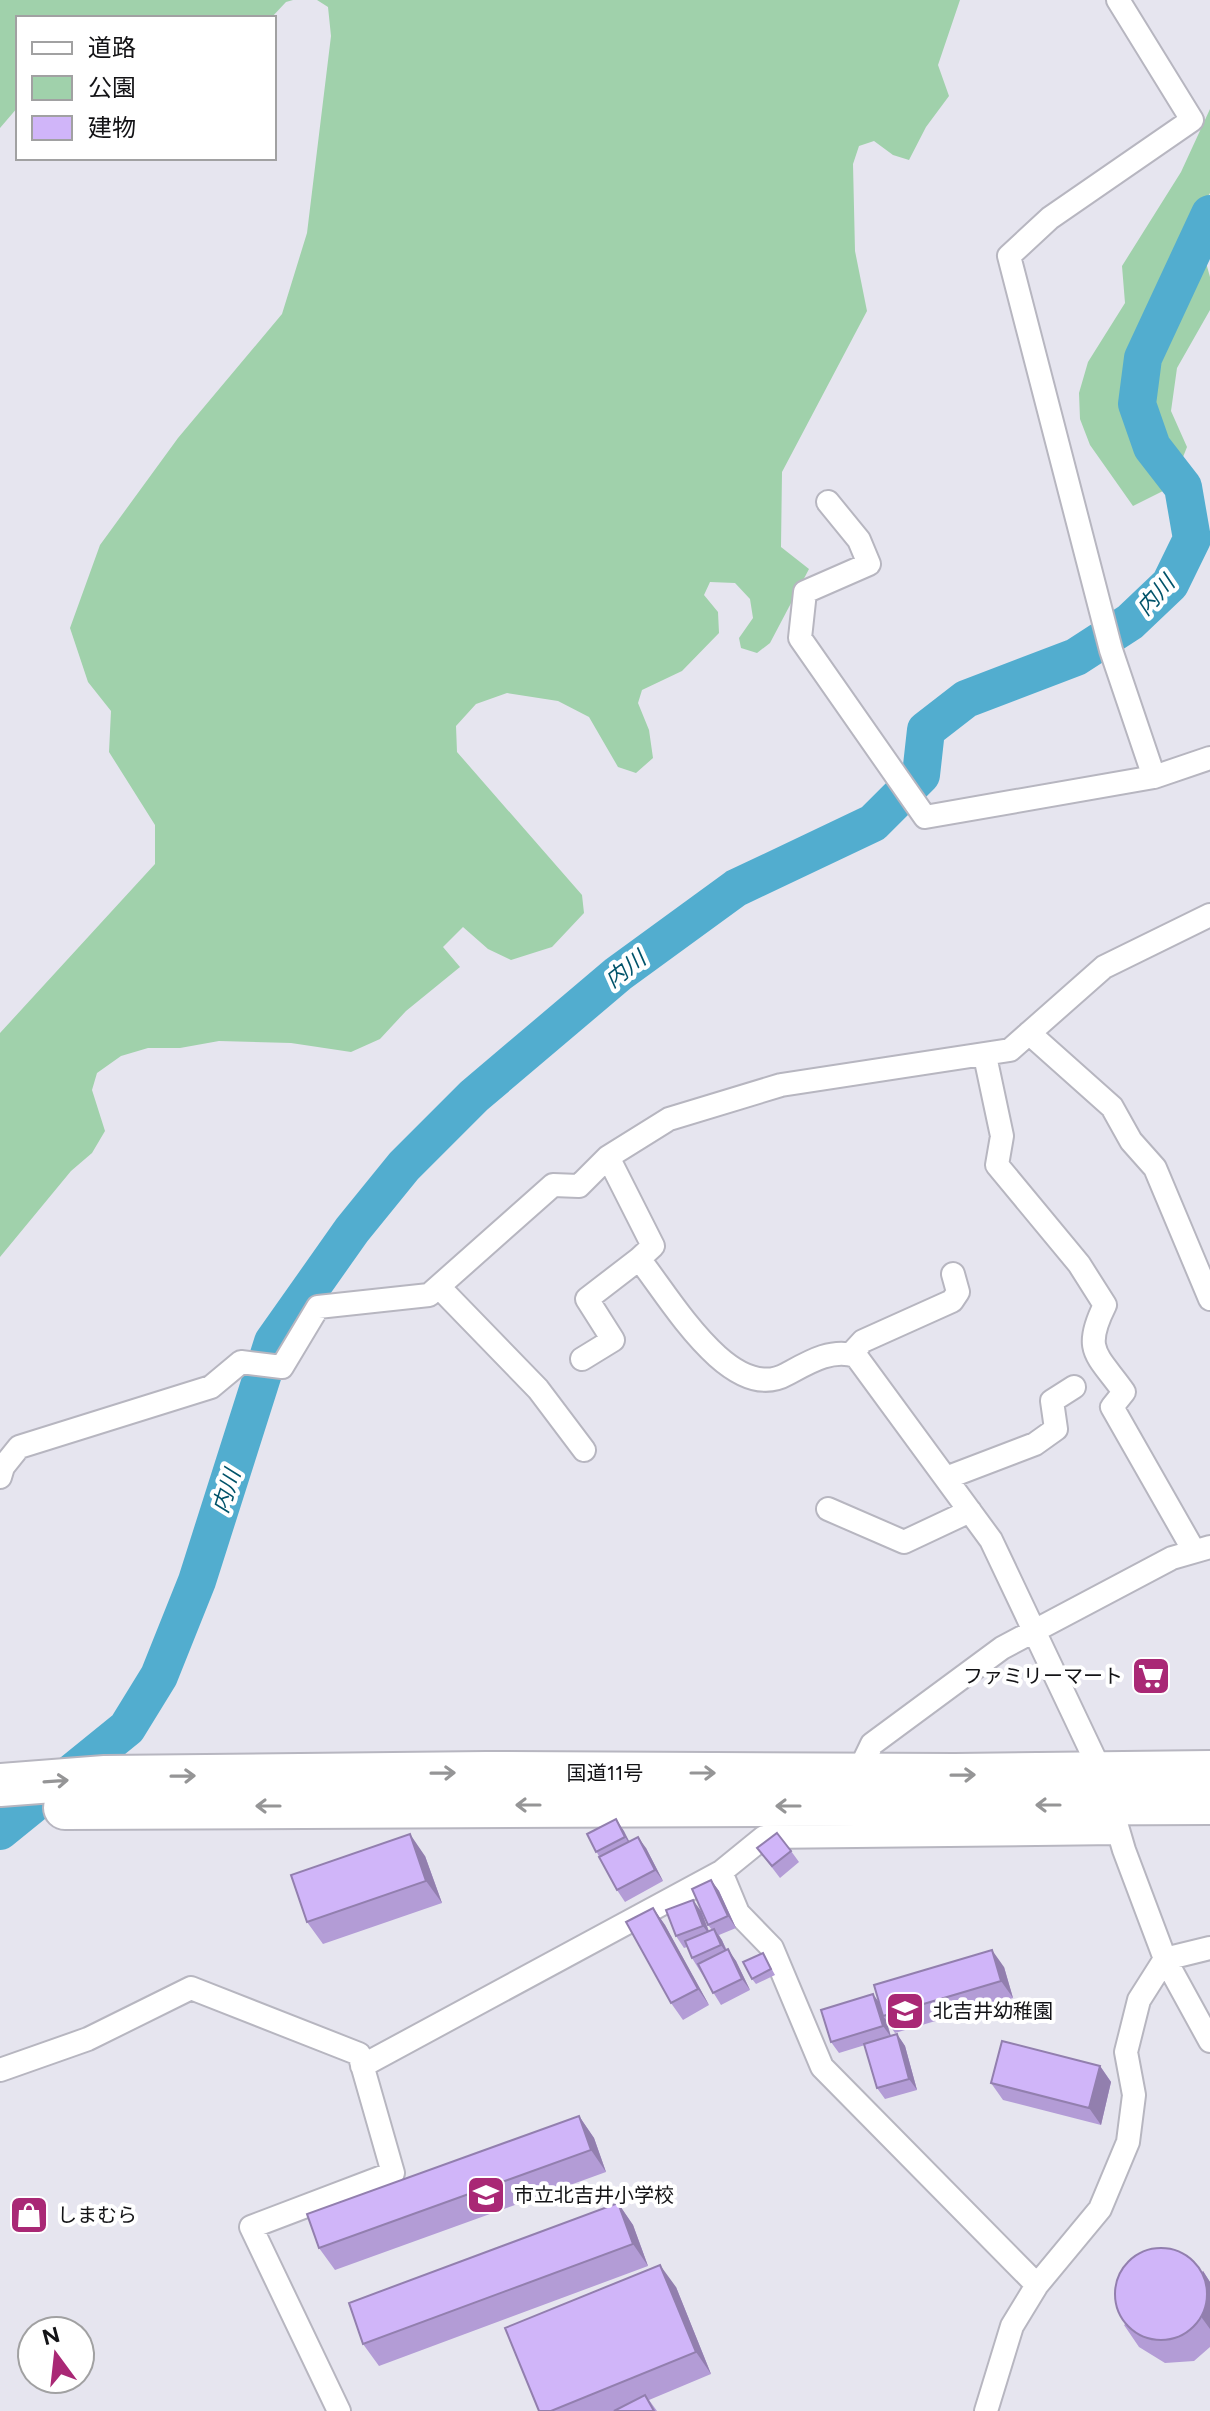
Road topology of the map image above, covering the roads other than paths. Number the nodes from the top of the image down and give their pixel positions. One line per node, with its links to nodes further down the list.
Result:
1 (1118, 0): 4 (street)
2 (828, 502): 4 (street)
3 (1210, 758): 4 (street)
4 (1154, 777)
5 (1210, 915): 6 (street)
6 (1029, 1033): 7 (street); 12 (street)
7 (985, 1056): 8 (street); 21 (street)
8 (608, 1157): 9 (street); 11 (street)
9 (639, 1259): 13 (street); 14 (street)
10 (953, 1274): 13 (street)
11 (440, 1288): 16 (street); 17 (street)
12 (1210, 1299)
13 (851, 1354): 18 (street)
14 (582, 1359)
15 (1074, 1387): 18 (street)
16 (584, 1450)
17 (0, 1477)
18 (946, 1478): 20 (street)
19 (828, 1509): 20 (street)
20 (970, 1511): 22 (street)
21 (1202, 1549): 22 (street)
22 (1035, 1631): 24 (street); 27 (street)
23 (1210, 1772): 27 (highway, 国道11号)
24 (858, 1773): 25 (highway, 国道11号, one-way to 24); 27 (highway, 国道11号, one-way to 27)
25 (92, 1792): 26 (highway, 国道11号); 27 (highway, 国道11号, one-way to 25)
26 (2, 1794)
27 (1110, 1803): 28 (highway, 国道11号); 29 (street); 31 (street)
28 (1210, 1803)
29 (721, 1872): 33 (street); 35 (street)
30 (1210, 1948): 31 (street)
31 (1165, 1959): 32 (street); 35 (street)
32 (1210, 2041)
33 (362, 2066): 34 (street); 36 (street)
34 (0, 2070)
35 (1037, 2285): 37 (street)
36 (339, 2411)
37 (986, 2411)

